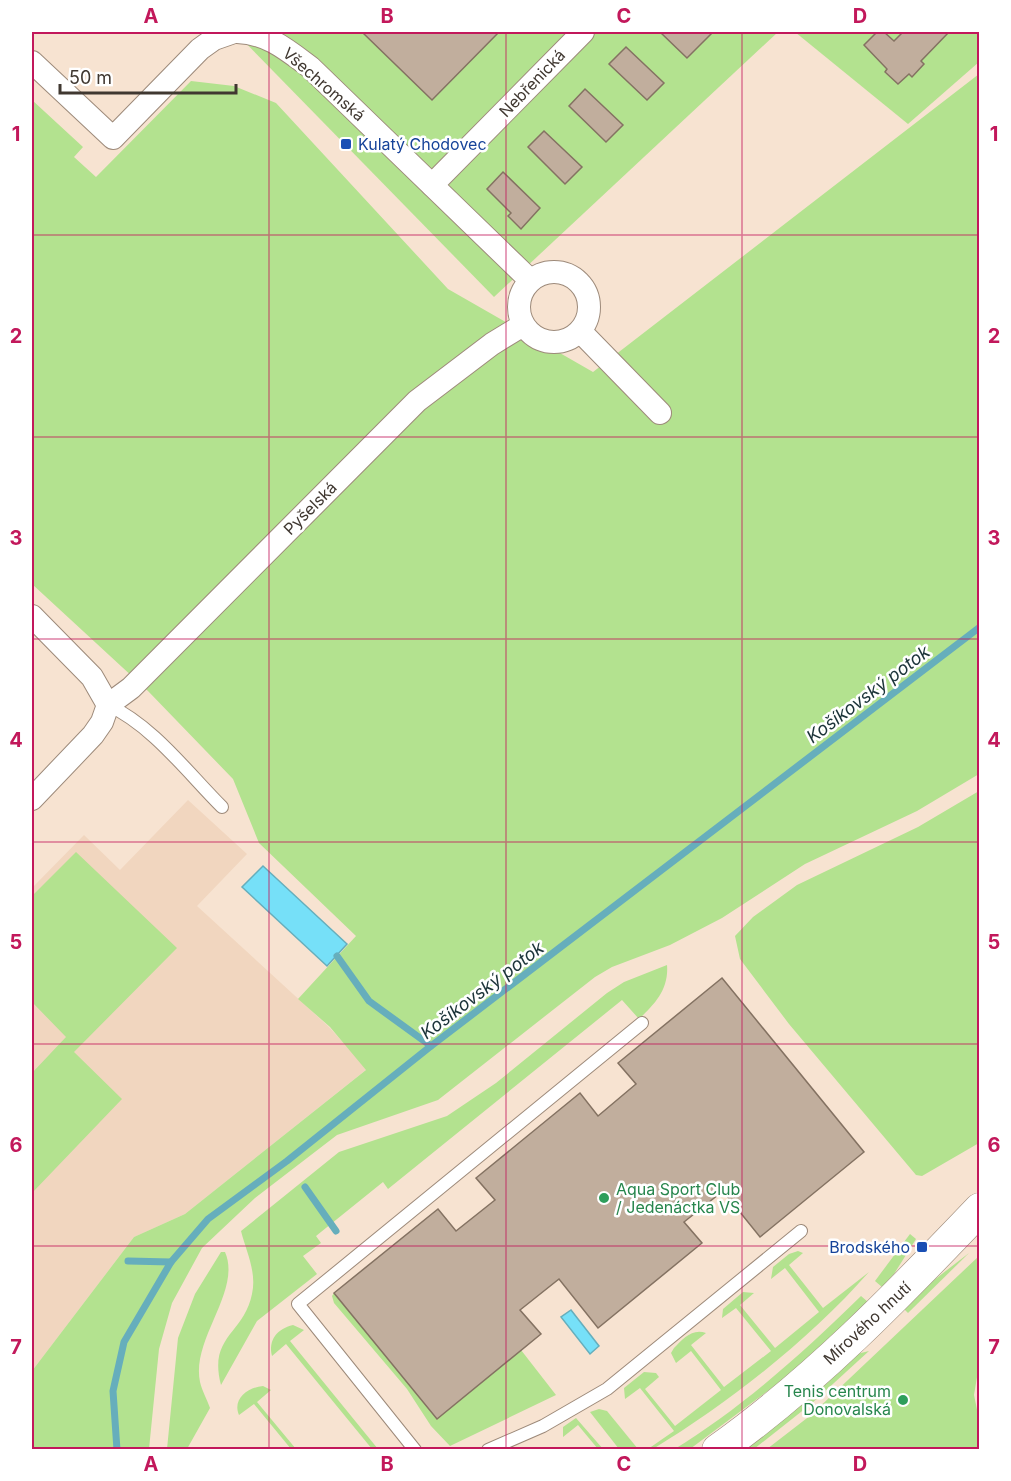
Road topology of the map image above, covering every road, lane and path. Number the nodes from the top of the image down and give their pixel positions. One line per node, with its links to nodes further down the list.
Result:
1 (235, 32): 3 (street, Všechromská); 4 (street, Všechromská)
2 (583, 32): 4 (street, Nebřenická)
3 (32, 62)
4 (432, 185): 5 (street, Všechromská)
5 (530, 280): 6 (street); 7 (street)
6 (523, 325): 7 (street); 10 (street, Pyšelská)
7 (580, 331): 8 (street)
8 (660, 413)
9 (32, 616): 10 (street)
10 (108, 705): 11 (street, Pyšelská); 12 (lane)
11 (32, 799)
12 (222, 807)
13 (642, 1023): 16 (lane)
14 (980, 1209): 18 (main road, Mírového hnutí)
15 (801, 1231): 17 (lane)
16 (415, 1449)
17 (488, 1449)
18 (718, 1449)

